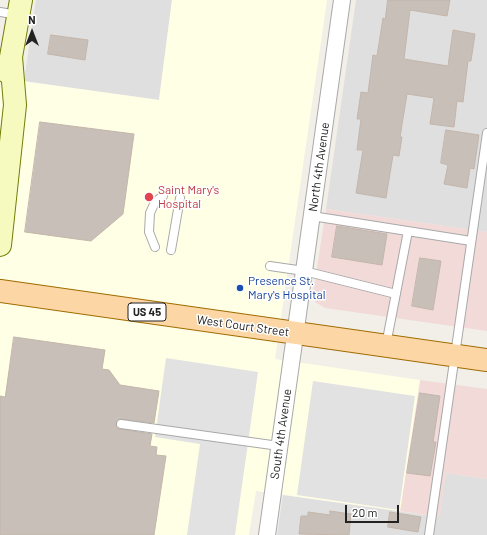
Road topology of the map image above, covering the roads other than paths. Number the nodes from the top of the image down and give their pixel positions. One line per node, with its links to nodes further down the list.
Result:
1 (342, 0): 8 (street, North 4th Avenue)
2 (13, 9): 3 (street)
3 (11, 57): 4 (street); 11 (street)
4 (0, 96)
5 (487, 133): 10 (lane)
6 (163, 196): 12 (lane)
7 (180, 198): 13 (lane)
8 (312, 216): 9 (lane); 15 (street, North 4th Avenue)
9 (408, 231): 10 (lane); 17 (lane)
10 (471, 241): 20 (lane)
11 (0, 245)
12 (155, 248)
13 (171, 250)
14 (270, 266): 15 (lane)
15 (304, 271): 17 (lane); 18 (street, North 4th Avenue)
16 (0, 291): 18 (main road, West Court Street / US 45)
17 (396, 294): 19 (lane)
18 (295, 333): 19 (main road, West Court Street / US 45); 23 (street, South 4th Avenue)
19 (386, 346): 20 (main road, West Court Street / US 45)
20 (454, 355): 21 (main road, West Court Street / US 45); 25 (lane)
21 (487, 360)
22 (121, 424): 23 (lane)
23 (279, 446): 24 (street, South 4th Avenue)
24 (267, 535)
25 (429, 535)

